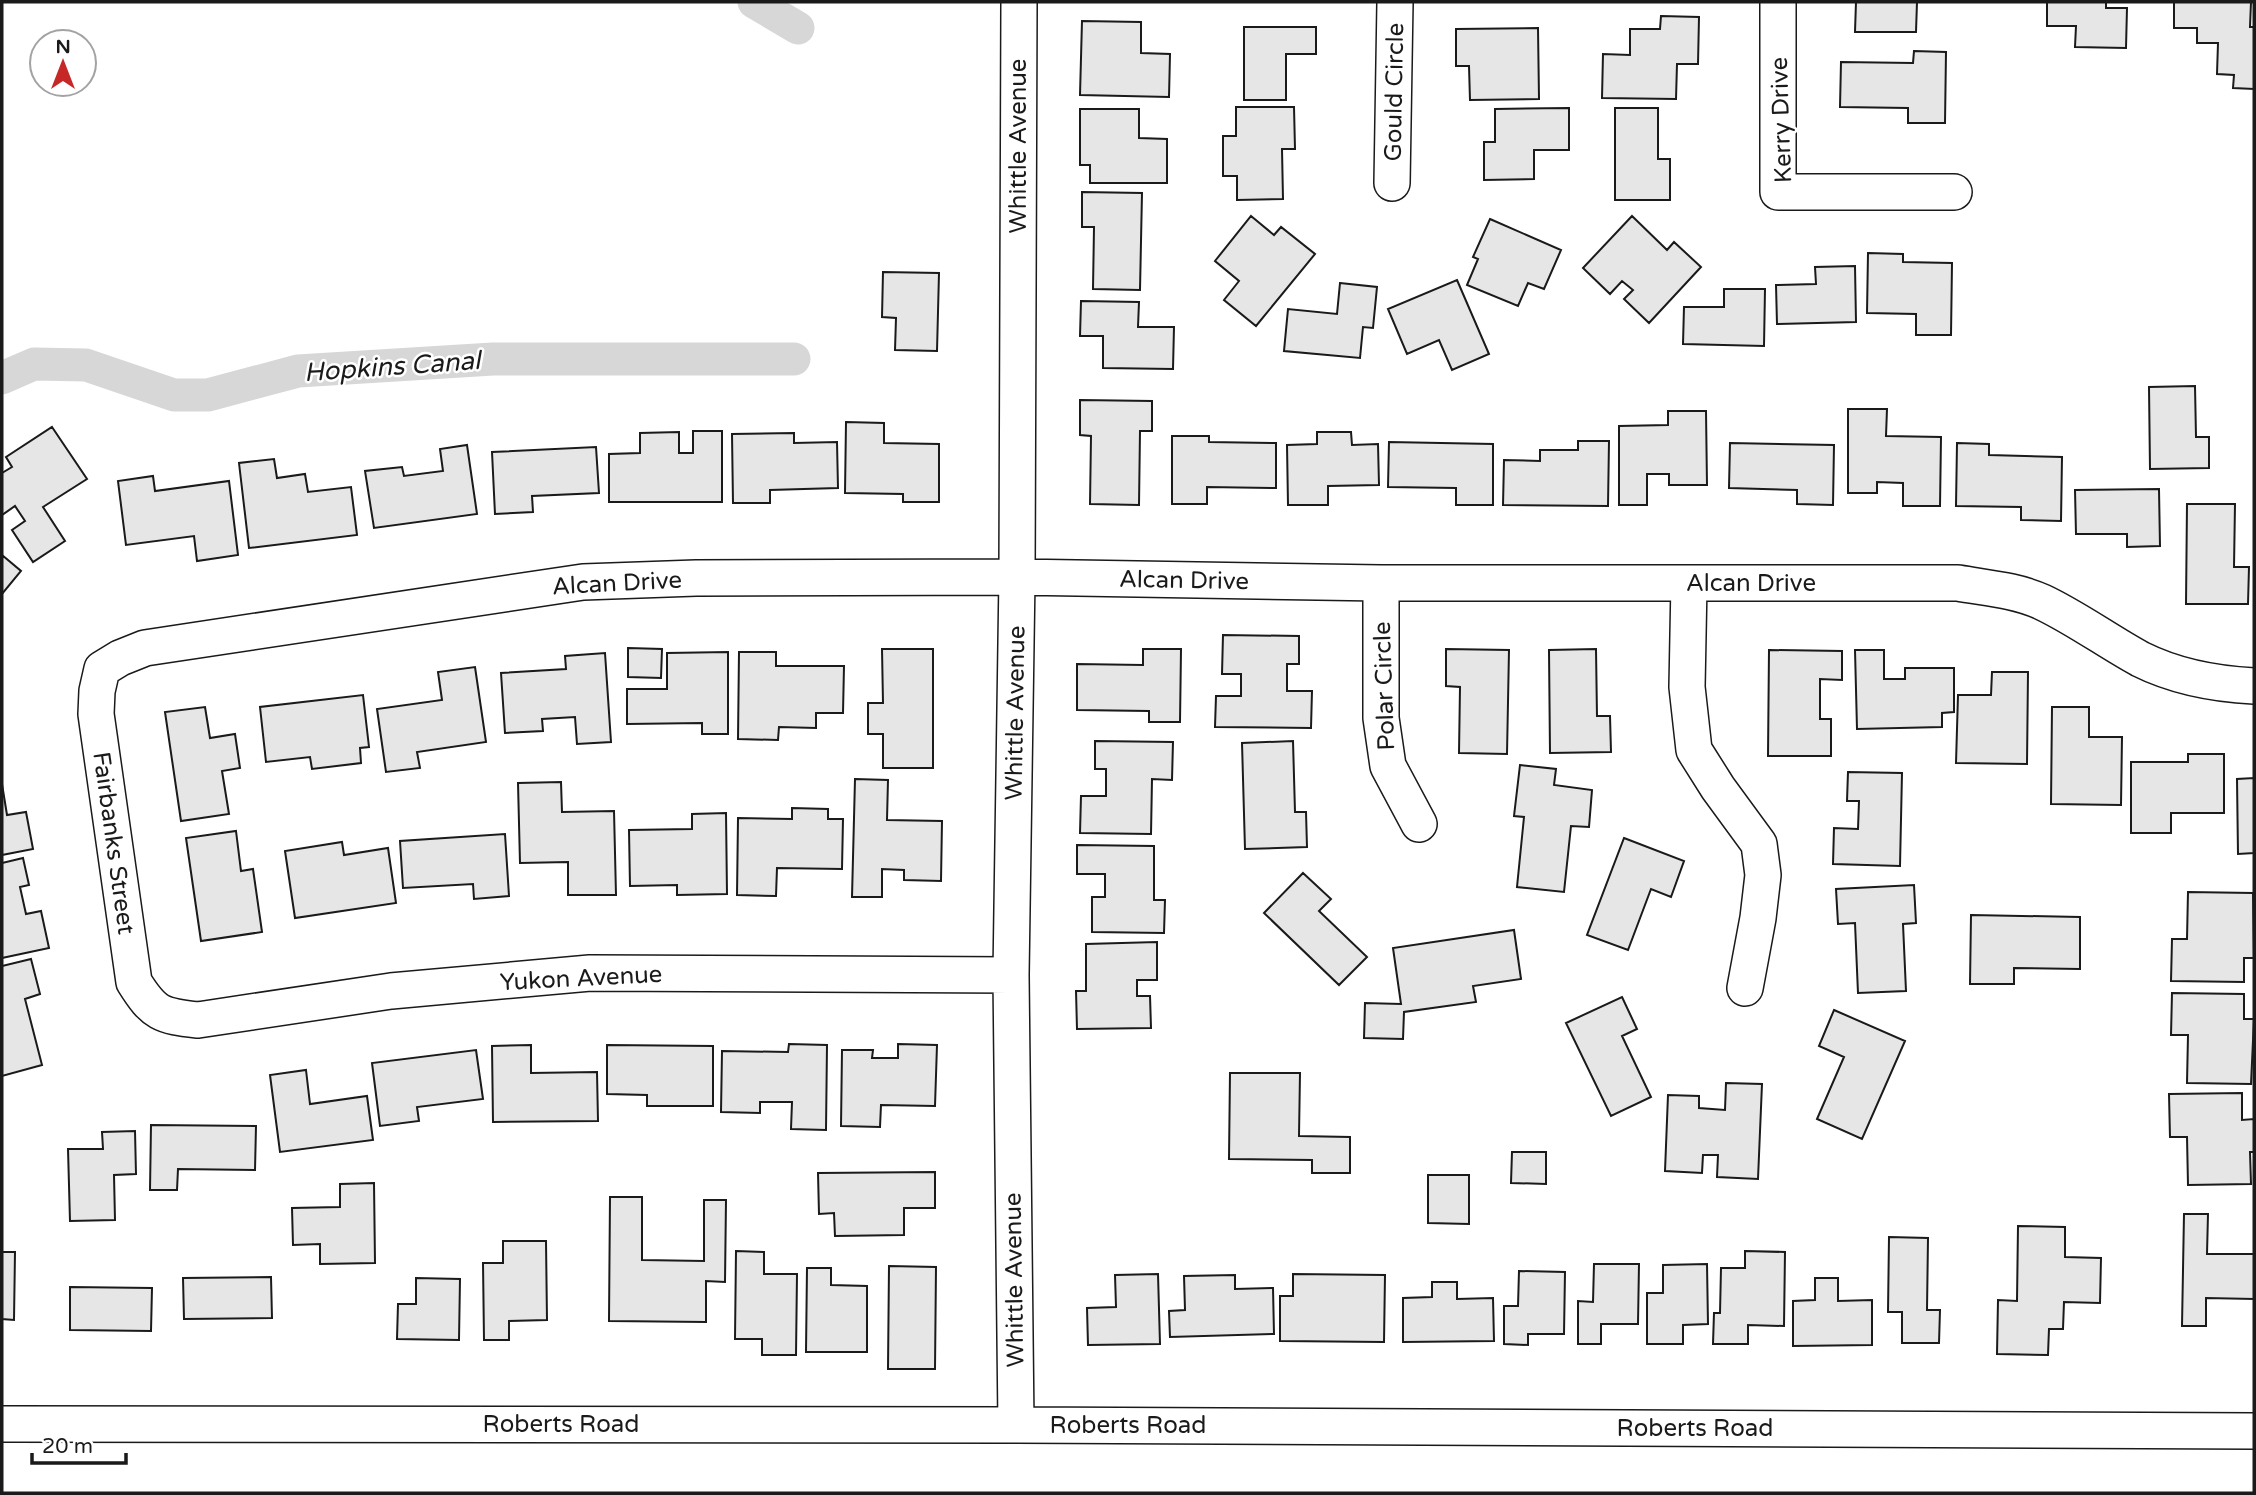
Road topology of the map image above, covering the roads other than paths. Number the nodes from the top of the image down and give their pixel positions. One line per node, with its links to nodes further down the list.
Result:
1 (1018, 2): 6 (street, Whittle Avenue)
2 (1395, 2): 4 (street, Gould Circle)
3 (1778, 2): 5 (street, Kerry Drive)
4 (1392, 183)
5 (1954, 192)
6 (1017, 577): 7 (street, Alcan Drive); 9 (street, Alcan Drive); 12 (street, Whittle Avenue)
7 (1381, 583): 8 (street, Alcan Drive); 11 (street, Polar Circle)
8 (1689, 583): 10 (street, Alcan Drive); 13 (street)
9 (102, 669): 14 (street, Fairbanks Street)
10 (2254, 685)
11 (1419, 824)
12 (1011, 975): 14 (street, Yukon Avenue); 16 (street, Whittle Avenue)
13 (1745, 988)
14 (155, 1010)
15 (2, 1424): 16 (street, Roberts Road)
16 (1016, 1425): 17 (street, Roberts Road)
17 (2254, 1432)

